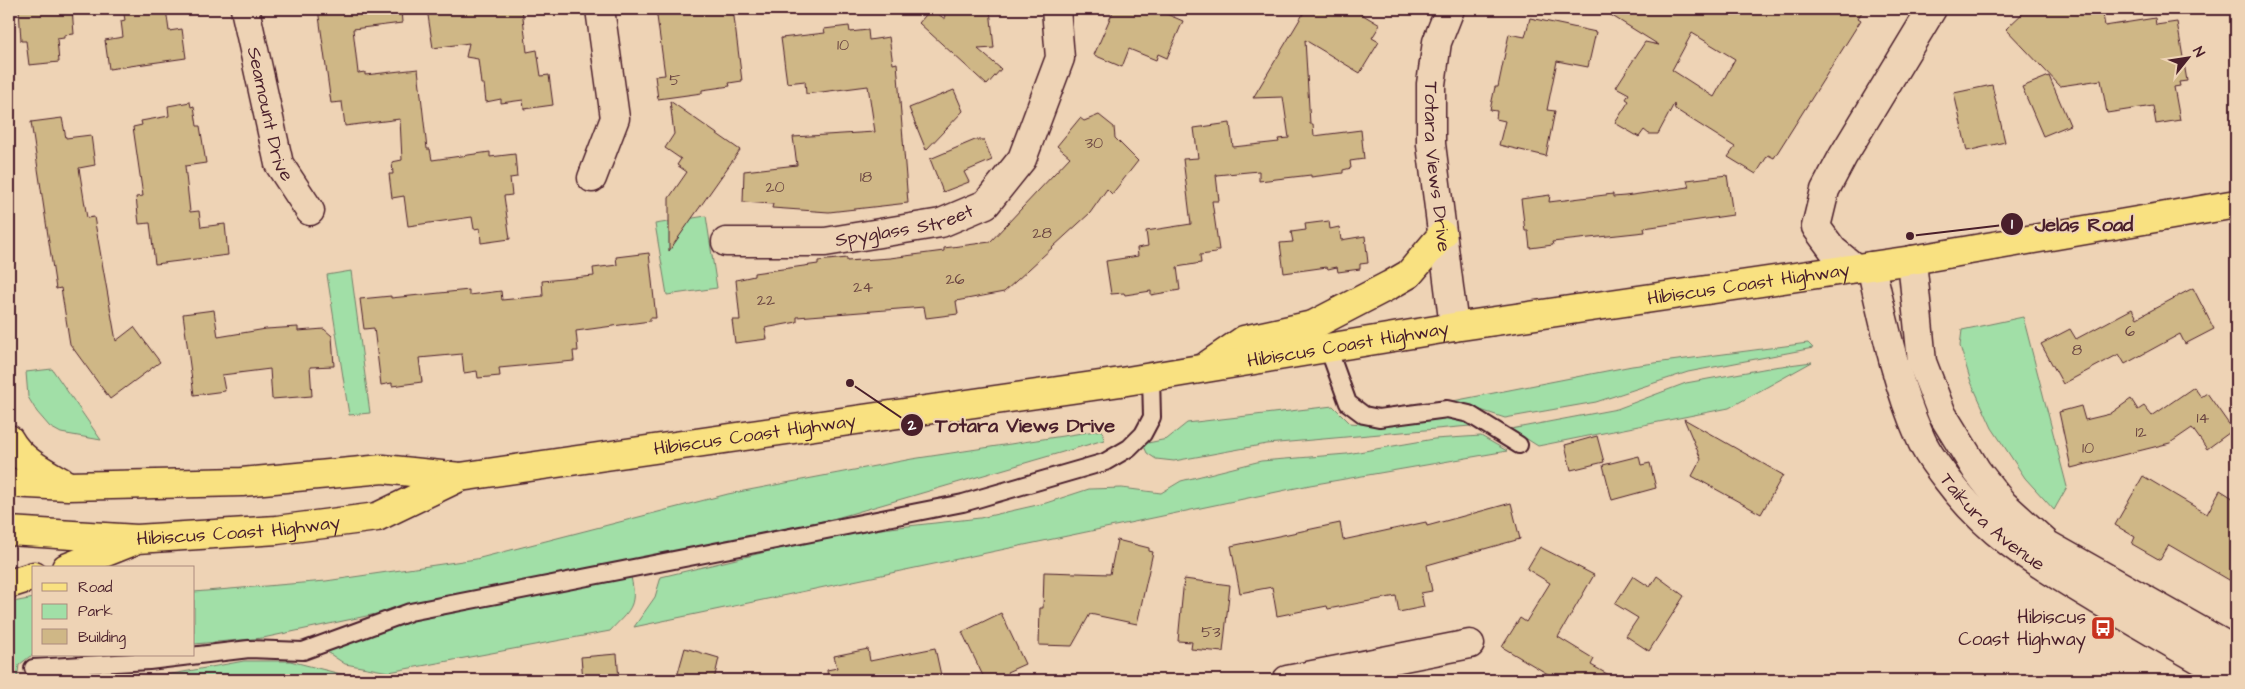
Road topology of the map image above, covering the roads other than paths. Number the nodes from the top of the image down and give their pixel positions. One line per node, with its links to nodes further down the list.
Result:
1 (245, 9): 8 (street, Seamount Drive)
2 (600, 9): 6 (street)
3 (1056, 9): 10 (street, Spyglass Street)
4 (1450, 9): 9 (street, Totara Views Drive)
5 (1932, 9): 12 (street)
6 (592, 178)
7 (2236, 204): 11 (main road, Hibiscus Coast Highway)
8 (310, 211)
9 (1442, 235): 13 (street, Totara Views Drive); 15 (main road)
10 (726, 242)
11 (1912, 260): 12 (main road, Hibiscus Coast Highway); 28 (street, Taikura Avenue)
12 (1863, 267): 13 (main road, Hibiscus Coast Highway); 33 (street, Taikura Avenue)
13 (1454, 327): 14 (main road, Hibiscus Coast Highway)
14 (1328, 348): 15 (main road, Hibiscus Coast Highway); 18 (lane)
15 (1202, 369): 16 (main road, Hibiscus Coast Highway)
16 (1151, 377): 19 (main road, Hibiscus Coast Highway); 29 (lane)
17 (9, 439): 21 (main road)
18 (1519, 445)
19 (460, 477): 21 (main road, Hibiscus Coast Highway); 23 (main road, Hibiscus Coast Highway)
20 (9, 483): 21 (main road, Hibiscus Coast Highway)
21 (68, 486)
22 (9, 531): 23 (main road, Hibiscus Coast Highway)
23 (137, 540): 24 (main road)
24 (71, 566)
25 (32, 577): 26 (main road)
26 (9, 584)
27 (1470, 644): 32 (street)
28 (2236, 651)
29 (195, 655)
30 (190, 656): 31 (lane)
31 (34, 668)
32 (1287, 680)
33 (2236, 680)

